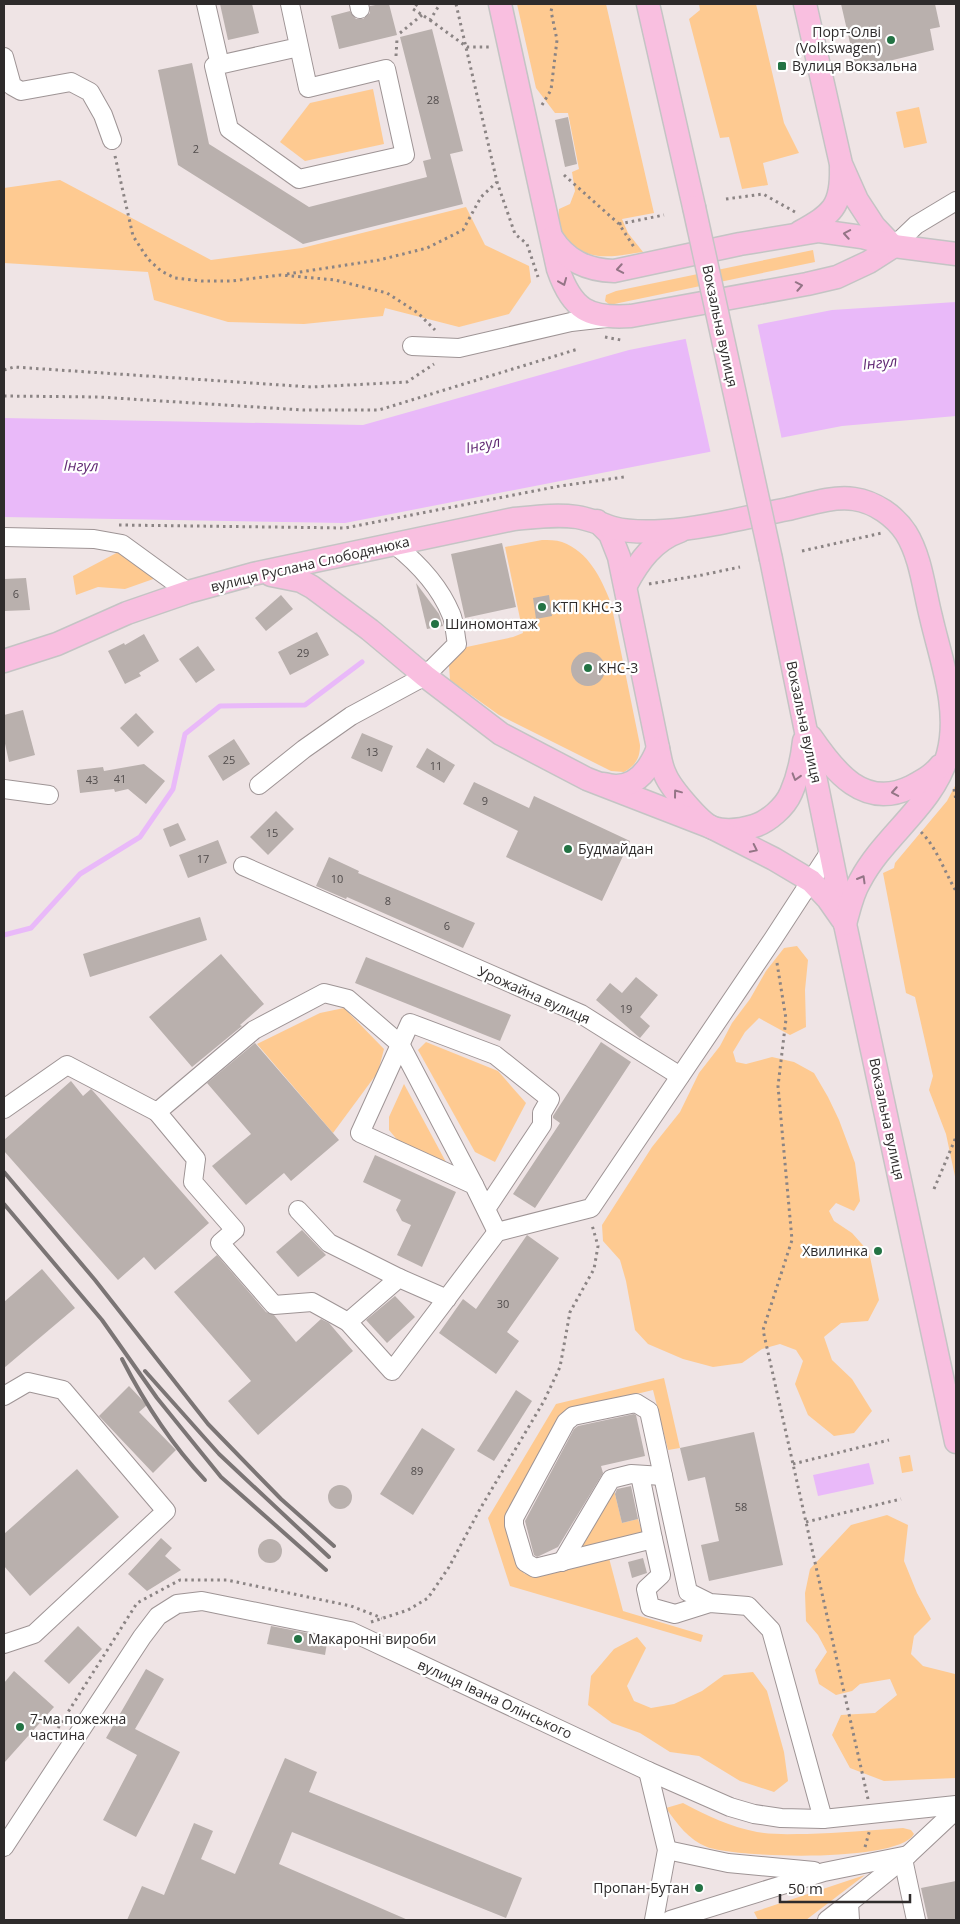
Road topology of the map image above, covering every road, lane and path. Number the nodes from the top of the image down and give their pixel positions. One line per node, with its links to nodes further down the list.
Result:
1 (206, 4): 16 (street)
2 (290, 4): 15 (street)
3 (417, 4): 10 (path)
4 (440, 4): 11 (path)
5 (456, 4): 13 (path)
6 (500, 4): 29 (main road)
7 (552, 4): 18 (path)
8 (805, 4): 20 (main road)
9 (648, 5): 55 (main road, Вокзальна вулиця, bridge)
10 (422, 15): 11 (path); 12 (path)
11 (430, 20): 13 (path)
12 (400, 33)
13 (466, 47): 14 (path); 22 (path)
14 (492, 47)
15 (299, 48): 16 (street); 16 (street)
16 (220, 64)
17 (5, 66): 19 (street)
18 (542, 106)
19 (112, 140): 33 (path)
20 (841, 164): 26 (main road); 30 (main road)
21 (564, 175): 27 (path)
22 (496, 182): 28 (path); 33 (path)
23 (726, 199): 26 (path)
24 (956, 201): 30 (street)
25 (664, 214): 27 (path)
26 (798, 223): 29 (main road, one-way to 29); 30 (main road, one-way to 26)
27 (619, 224): 31 (path)
28 (514, 234)
29 (550, 235): 34 (main road, one-way to 34)
30 (894, 246): 32 (main road); 34 (main road, one-way to 30)
31 (637, 251)
32 (956, 254)
33 (281, 275): 36 (path)
34 (614, 317): 36 (street)
35 (412, 346): 36 (street)
36 (459, 348): 38 (path)
37 (578, 349): 39 (path)
38 (4, 370)
39 (4, 396)
40 (624, 477): 45 (path)
41 (597, 521): 42 (main road, вулиця Руслана Слободянюка); 46 (main road, вулиця Руслана Слободянюка); 50 (main road)
42 (690, 528): 50 (main road); 54 (main road)
43 (885, 532): 47 (path)
44 (4, 537): 45 (street)
45 (94, 539): 51 (street)
46 (395, 545): 49 (main road, вулиця Руслана Слободянюка); 53 (street)
47 (802, 551)
48 (740, 567): 50 (path)
49 (252, 574): 51 (main road, вулиця Руслана Слободянюка); 53 (main road)
50 (633, 585): 56 (main road)
51 (188, 592): 52 (main road, вулиця Руслана Слободянюка)
52 (4, 661)
53 (425, 676): 58 (main road); 59 (street)
54 (954, 720): 57 (main road)
55 (806, 730): 57 (main road, one-way to 55); 62 (main road, one-way to 62); 64 (main road, Вокзальна вулиця)
56 (658, 748): 58 (main road); 62 (main road, one-way to 56)
57 (947, 755): 68 (main road, one-way to 57)
58 (587, 779): 62 (main road)
59 (259, 785)
60 (4, 789): 61 (street)
61 (48, 795)
62 (711, 827): 66 (main road, one-way to 66)
63 (920, 831): 67 (path)
64 (830, 850): 66 (street); 68 (main road, Вокзальна вулиця)
65 (243, 866): 71 (street, Урожайна вулиця)
66 (811, 881): 68 (main road); 69 (street)
67 (956, 891)
68 (845, 924): 86 (main road, Вокзальна вулиця)
69 (773, 939): 71 (street); 87 (path)
70 (400, 1044): 73 (street); 75 (street); 75 (street); 78 (street)
71 (680, 1076): 77 (street)
72 (4, 1109): 73 (street)
73 (157, 1112): 83 (street)
74 (956, 1137): 76 (path)
75 (474, 1185): 78 (street)
76 (934, 1189)
77 (591, 1208): 80 (street); 95 (path)
78 (486, 1209): 80 (street)
79 (298, 1210): 81 (street)
80 (497, 1232): 82 (street)
81 (400, 1278): 82 (street); 83 (street)
82 (447, 1299): 83 (street)
83 (348, 1322)
84 (4, 1396): 96 (street)
85 (889, 1440): 87 (path)
86 (956, 1442)
87 (794, 1464): 91 (path)
88 (640, 1475): 89 (street); 92 (street); 93 (street)
89 (663, 1476): 93 (street); 94 (street)
90 (902, 1499): 91 (path)
91 (806, 1522): 100 (path)
92 (653, 1539): 93 (street); 94 (street)
93 (562, 1562)
94 (710, 1603): 101 (street)
95 (350, 1631): 97 (street, вулиця Івана Олінського); 102 (street, вулиця Івана Олінського)
96 (4, 1644)
97 (648, 1770): 101 (street, вулиця Івана Олінського); 103 (street)
98 (956, 1805): 100 (street, вулиця Івана Олінського)
99 (956, 1810): 104 (street)
100 (872, 1814): 101 (street, вулиця Івана Олінського)
101 (823, 1819)
102 (4, 1847)
103 (666, 1850): 105 (street); 107 (street)
104 (906, 1857): 105 (street); 106 (street); 110 (street)
105 (824, 1872): 108 (street)
106 (849, 1912): 109 (street)
107 (654, 1920)
108 (670, 1920)
109 (827, 1920)
110 (916, 1920)

